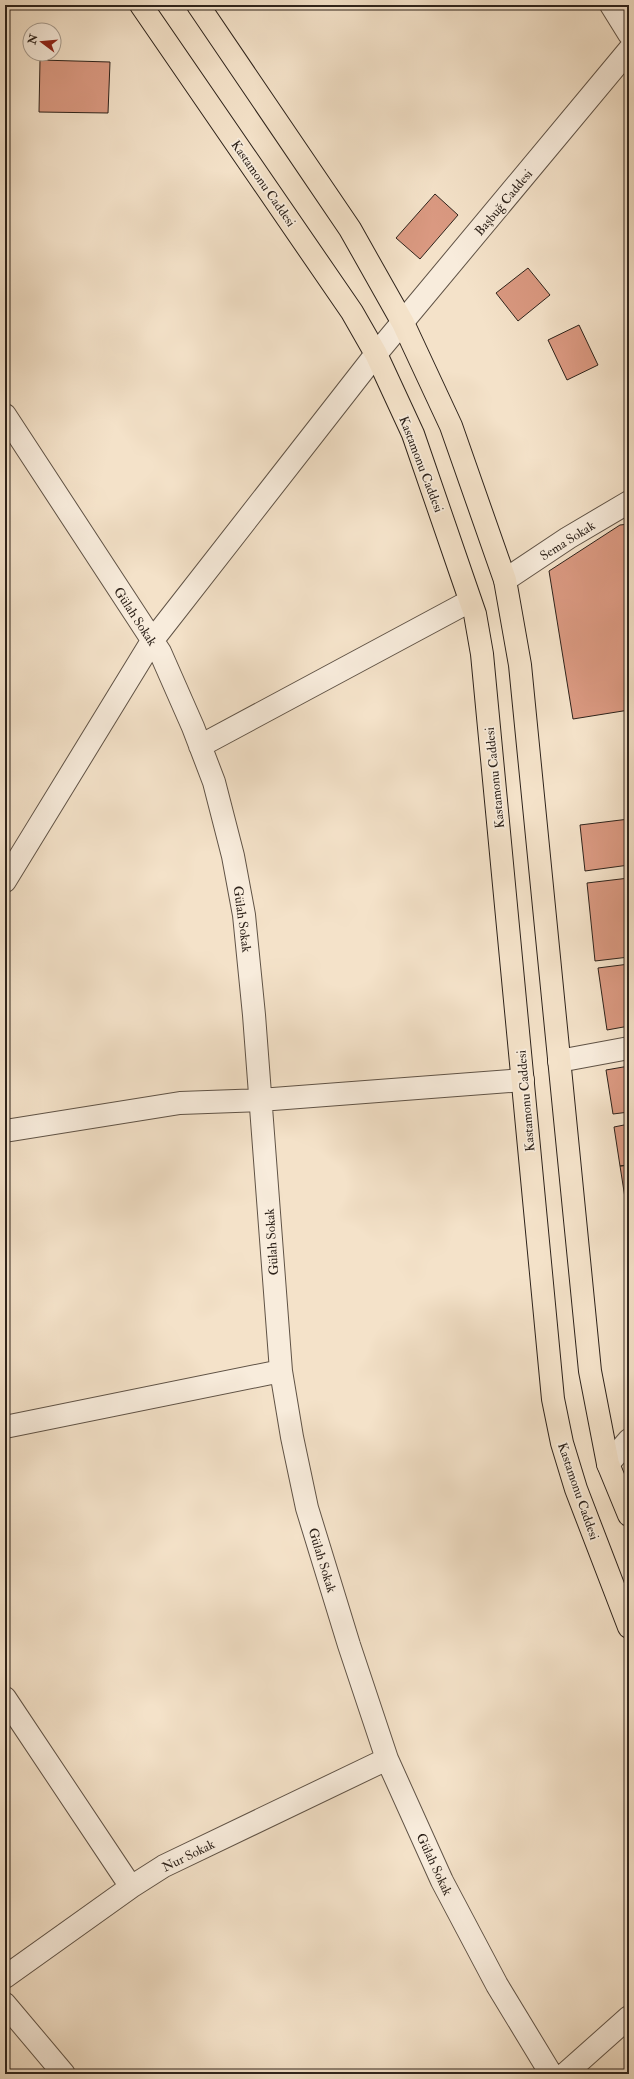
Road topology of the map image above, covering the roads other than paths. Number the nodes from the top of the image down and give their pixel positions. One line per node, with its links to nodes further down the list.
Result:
1 (141, 5): 7 (main road, Kastamonu Caddesi)
2 (198, 5): 6 (main road)
3 (612, 5): 4 (street)
4 (629, 34)
5 (629, 50): 6 (street, Başbuğ Caddesi)
6 (403, 322): 7 (street, Başbuğ Caddesi); 10 (main road)
7 (376, 354): 11 (main road, Kastamonu Caddesi); 12 (street, Başbuğ Caddesi)
8 (5, 415): 12 (street, Gülah Sokak)
9 (629, 502): 10 (street, Sema Sokak)
10 (506, 580): 16 (main road)
11 (470, 601): 13 (street); 17 (main road, Kastamonu Caddesi)
12 (152, 641): 13 (street, Gülah Sokak); 14 (street, Başbuğ Caddesi)
13 (200, 746): 18 (street, Gülah Sokak)
14 (5, 881)
15 (629, 1048): 16 (street)
16 (559, 1061): 23 (main road)
17 (523, 1080): 18 (street); 25 (main road, Kastamonu Caddesi)
18 (260, 1100): 19 (street); 20 (street, Gülah Sokak)
19 (5, 1131)
20 (281, 1371): 21 (street); 27 (street, Gülah Sokak)
21 (5, 1427)
22 (629, 1440): 23 (street)
23 (608, 1464): 24 (main road)
24 (629, 1515)
25 (629, 1627)
26 (5, 1698): 28 (street)
27 (387, 1759): 28 (street, Nur Sokak); 33 (street, Gülah Sokak)
28 (131, 1887): 29 (street, Nur Sokak)
29 (5, 1977)
30 (5, 2004): 32 (street)
31 (629, 2017): 34 (street)
32 (64, 2074)
33 (551, 2074)
34 (565, 2074)

